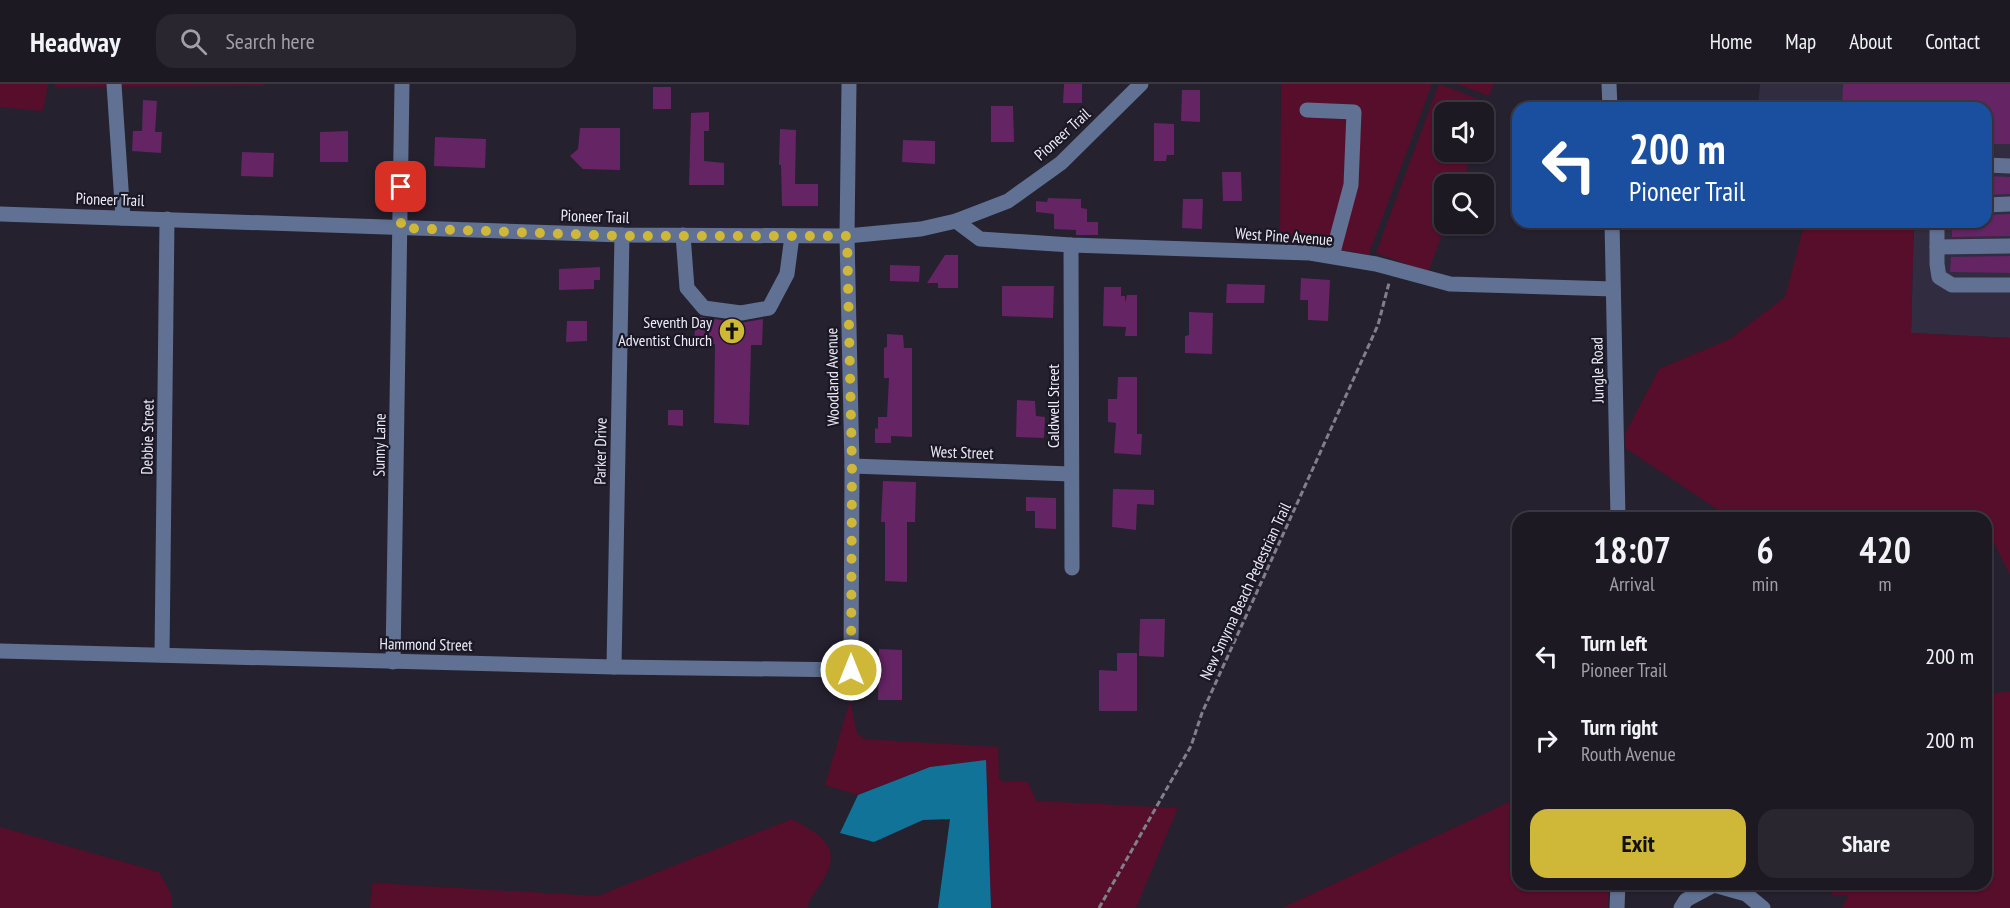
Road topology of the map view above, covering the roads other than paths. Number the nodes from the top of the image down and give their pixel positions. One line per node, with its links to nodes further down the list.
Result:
1 (114, 84): 13 (street)
2 (402, 84): 16 (street, Sunny Lane)
3 (849, 84): 22 (street, Woodland Avenue)
4 (1141, 84): 15 (street, Pioneer Trail)
5 (1610, 84): 6 (street)
6 (1610, 102)
7 (1307, 110): 26 (street)
8 (1992, 165): 9 (street)
9 (2010, 166)
10 (2010, 204): 11 (street)
11 (1992, 205)
12 (0, 214): 13 (street, Pioneer Trail)
13 (123, 218): 14 (street, Pioneer Trail)
14 (167, 219): 16 (street, Pioneer Trail); 34 (street, Debbie Street)
15 (956, 221): 22 (street, Pioneer Trail); 23 (street, West Pine Avenue)
16 (401, 228): 19 (street, Pioneer Trail); 35 (street, Sunny Lane)
17 (1612, 228): 28 (street, Jungle Road)
18 (1937, 228): 25 (street)
19 (622, 236): 20 (street, Pioneer Trail); 36 (street, Parker Drive)
20 (683, 236): 21 (street, Pioneer Trail); 21 (street)
21 (792, 236): 22 (street, Pioneer Trail)
22 (847, 236): 29 (street, Woodland Avenue)
23 (1071, 245): 26 (street, West Pine Avenue); 30 (street, Caldwell Street)
24 (2010, 246): 25 (street)
25 (1937, 247): 27 (street)
26 (1332, 256): 28 (street, West Pine Avenue)
27 (2010, 285)
28 (1613, 289): 31 (street, Jungle Road)
29 (852, 466): 30 (street, West Street); 37 (street, Woodland Avenue)
30 (1071, 474): 32 (street, Caldwell Street)
31 (1618, 512)
32 (1072, 568)
33 (0, 651): 34 (street, Hammond Street)
34 (162, 655): 35 (street, Hammond Street)
35 (393, 662): 36 (street, Hammond Street)
36 (614, 667): 37 (street, Hammond Street)
37 (851, 670)
38 (1618, 890): 41 (street)
39 (1705, 890): 42 (street)
40 (1732, 890): 43 (street)
41 (1617, 908)
42 (1681, 908)
43 (1763, 908)

